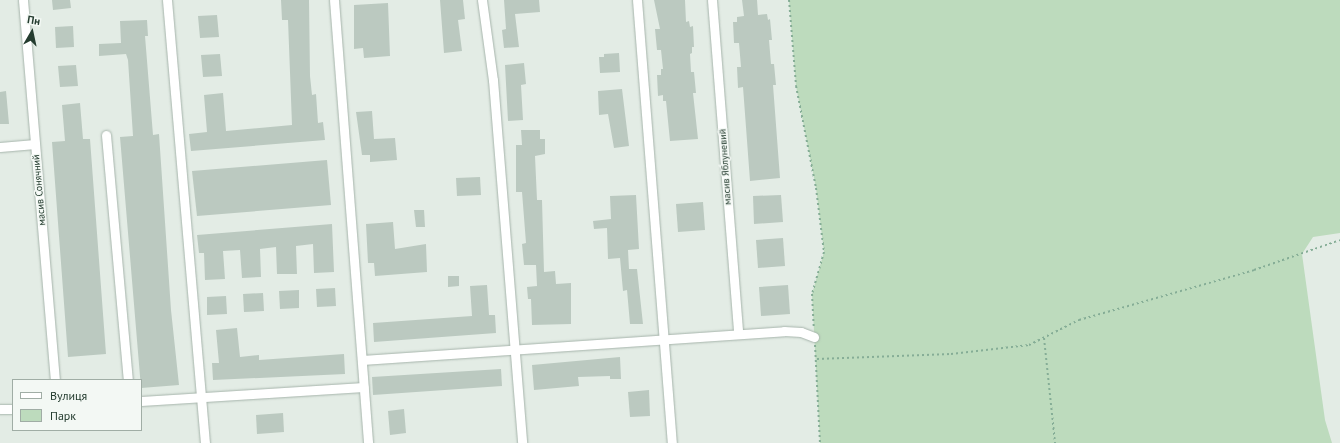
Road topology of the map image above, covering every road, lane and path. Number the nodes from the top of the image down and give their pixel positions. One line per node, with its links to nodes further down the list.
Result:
1 (23, 0): 9 (street, масив Сонячний)
2 (167, 0): 22 (street)
3 (334, 0): 18 (street)
4 (482, 0): 16 (street)
5 (637, 0): 15 (street)
6 (712, 0): 12 (street, масив Яблуневий)
7 (789, 0): 13 (path)
8 (106, 135): 20 (street)
9 (35, 144): 10 (street); 19 (street, масив Сонячний)
10 (0, 147)
11 (1340, 240): 14 (path)
12 (738, 334): 13 (street); 15 (street)
13 (814, 337): 17 (path)
14 (1044, 338): 17 (path); 31 (path)
15 (663, 339): 16 (street); 29 (street)
16 (514, 348): 18 (street); 28 (street)
17 (817, 359): 30 (path)
18 (362, 360): 21 (street)
19 (55, 379)
20 (128, 379)
21 (364, 387): 22 (street); 27 (street)
22 (200, 397): 23 (street); 26 (street)
23 (142, 401)
24 (12, 409): 25 (street)
25 (0, 410)
26 (205, 443)
27 (368, 443)
28 (522, 443)
29 (672, 443)
30 (820, 443)
31 (1055, 443)

